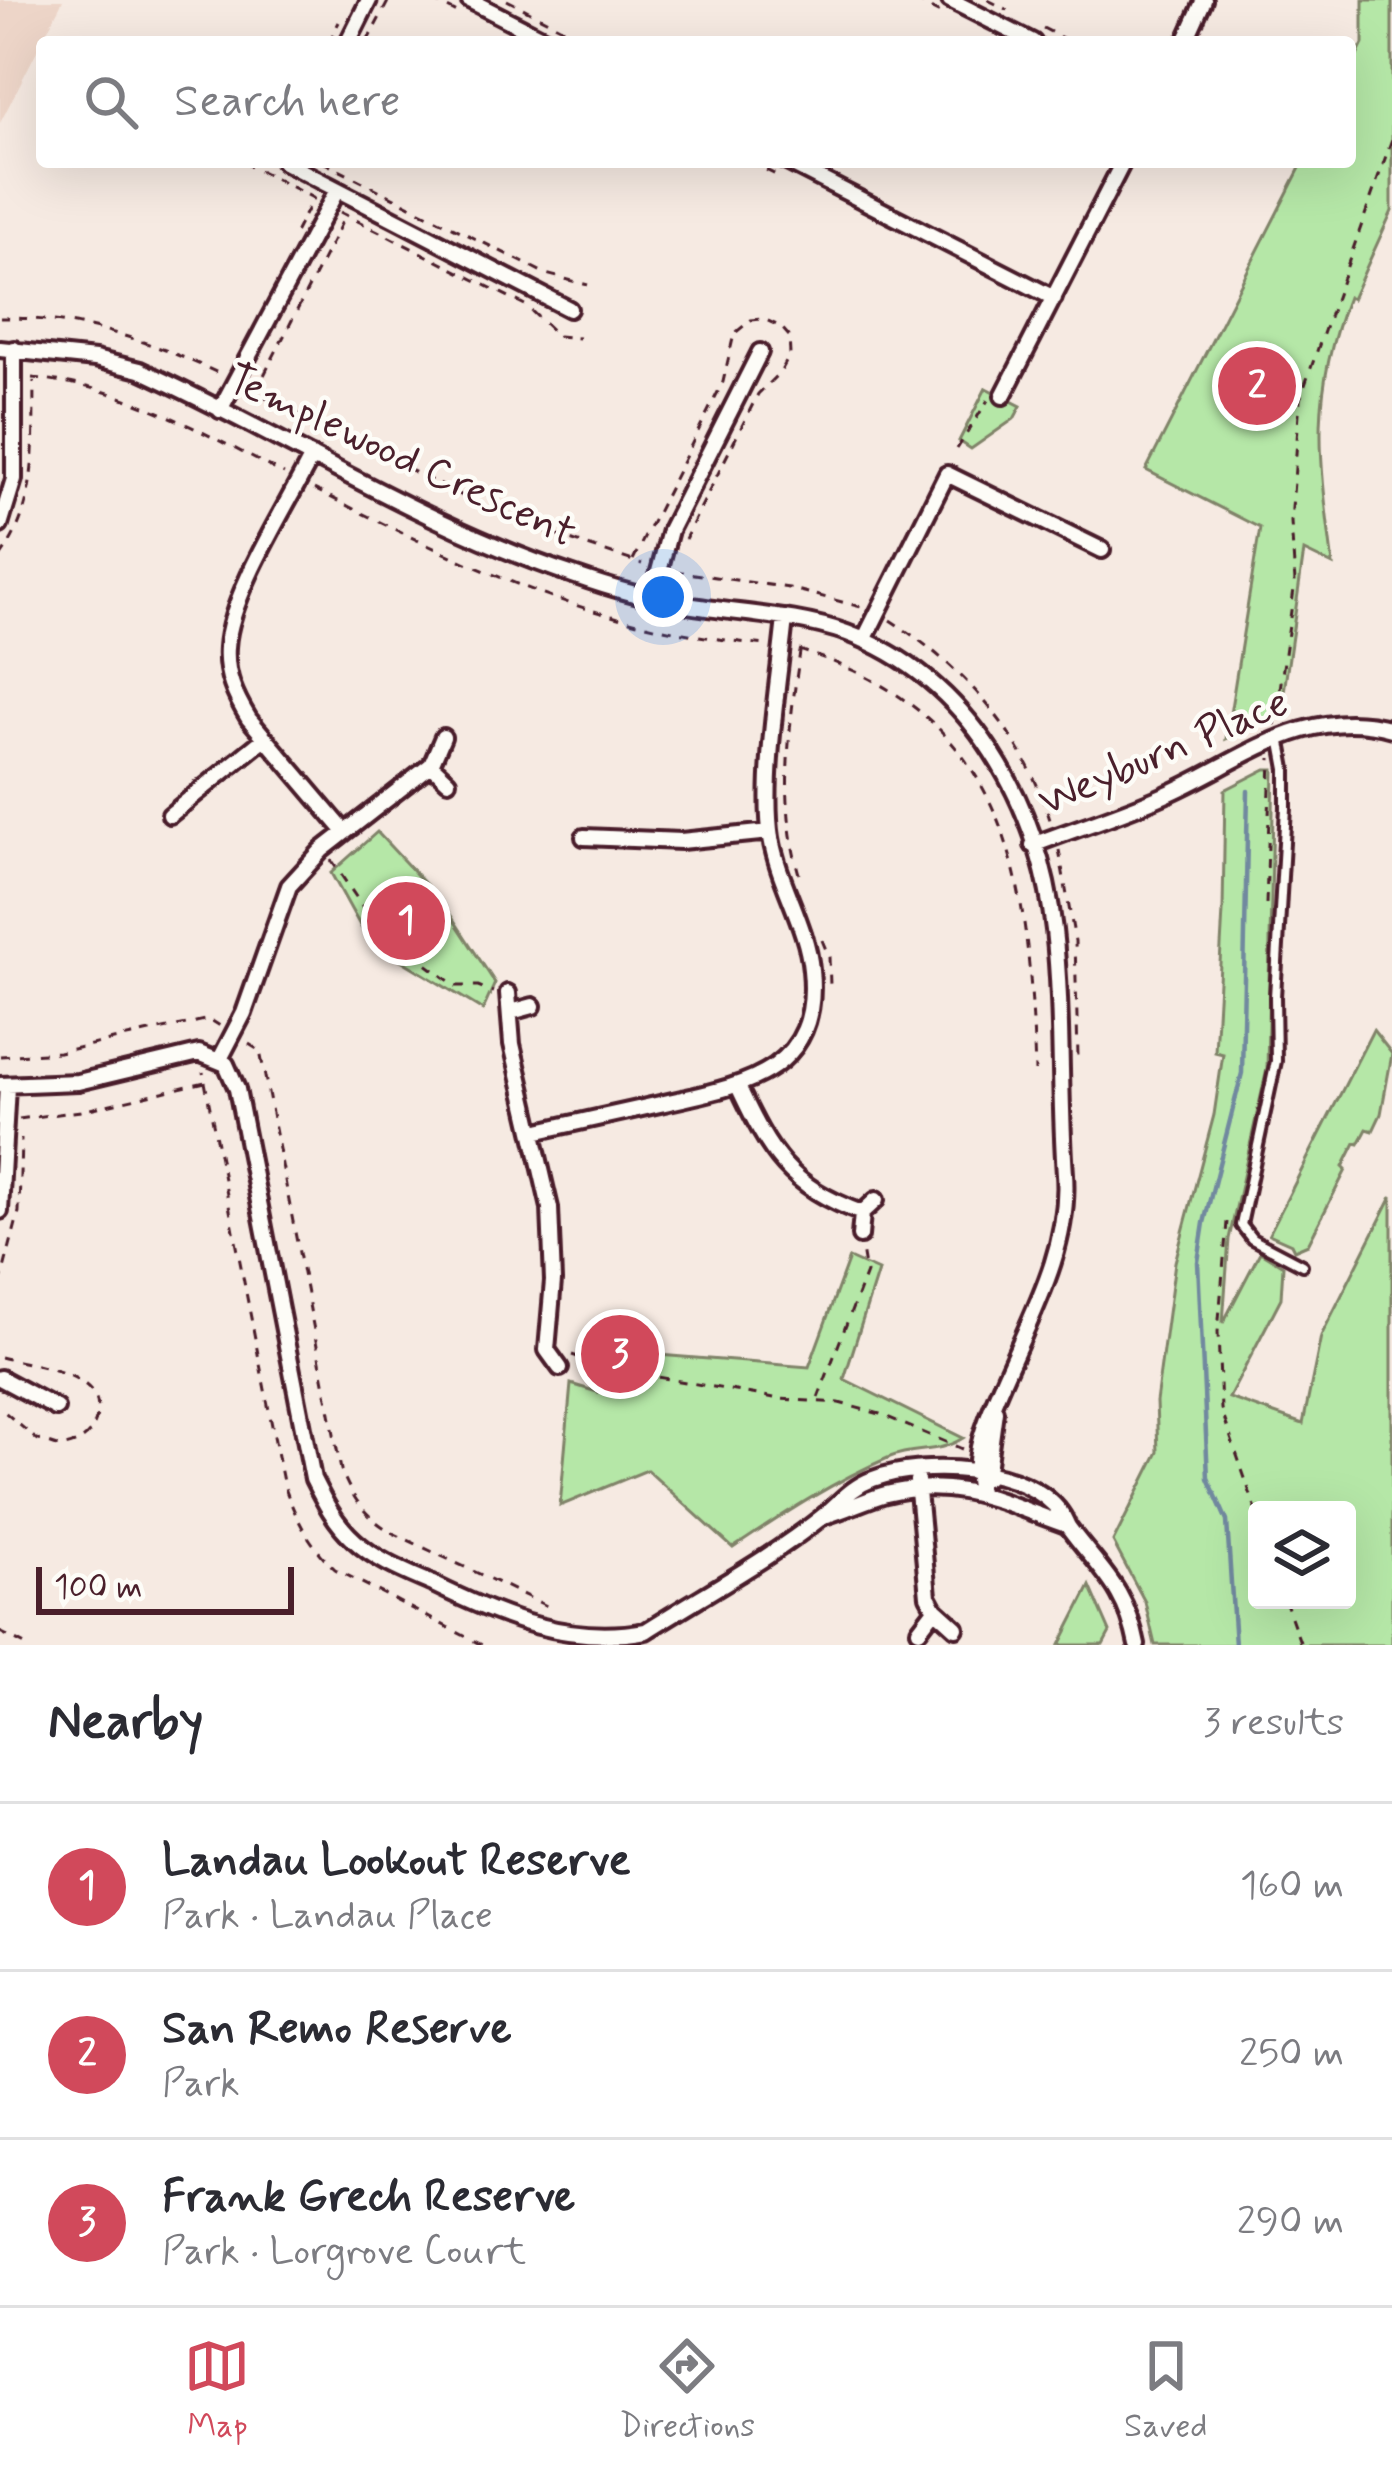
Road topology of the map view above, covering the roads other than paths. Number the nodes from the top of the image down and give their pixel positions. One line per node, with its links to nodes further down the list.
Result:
1 (369, 0): 5 (street)
2 (469, 0): 6 (street)
3 (950, 0): 7 (street)
4 (1204, 0): 8 (street)
5 (351, 36)
6 (539, 36)
7 (1022, 36)
8 (1188, 36)
9 (295, 168): 12 (street)
10 (799, 168): 13 (street)
11 (1120, 168): 13 (street)
12 (337, 190): 14 (street); 18 (street)
13 (1054, 298): 17 (street)
14 (569, 309)
15 (7, 349): 18 (street, Templewood Crescent); 20 (street)
16 (760, 352): 22 (street)
17 (998, 394)
18 (220, 410): 19 (street, Templewood Crescent)
19 (312, 456): 22 (street, Templewood Crescent); 28 (street)
20 (0, 525)
21 (1102, 550): 24 (street)
22 (652, 598): 23 (street, Templewood Crescent)
23 (785, 618): 24 (street, Templewood Crescent); 33 (street)
24 (863, 640): 35 (street, Templewood Crescent)
25 (1392, 729): 26 (street, Weyburn Place)
26 (1279, 736): 35 (street, Weyburn Place); 47 (lane)
27 (442, 737): 29 (street)
28 (264, 739): 31 (street); 32 (street)
29 (431, 765): 30 (street); 32 (street)
30 (448, 782)
31 (170, 815)
32 (345, 832): 39 (street)
33 (770, 832): 34 (street); 41 (street)
34 (584, 837)
35 (1034, 844): 52 (street, Templewood Crescent)
36 (508, 993): 38 (street)
37 (533, 1006): 38 (street)
38 (511, 1012): 42 (street)
39 (220, 1059): 40 (street); 60 (street)
40 (3, 1086): 44 (street)
41 (738, 1086): 42 (street); 45 (street)
42 (534, 1132): 48 (street)
43 (876, 1200): 45 (street)
44 (0, 1211)
45 (862, 1213): 46 (street)
46 (860, 1236)
47 (1301, 1265)
48 (560, 1368)
49 (0, 1378): 50 (street)
50 (56, 1408)
51 (916, 1470): 52 (street); 53 (street); 55 (street)
52 (981, 1472): 54 (street, Templewood Crescent); 56 (street)
53 (918, 1490): 54 (street); 55 (street); 57 (street)
54 (979, 1492): 56 (street)
55 (824, 1516): 60 (street)
56 (1066, 1525): 61 (street)
57 (935, 1610): 58 (street); 59 (street)
58 (956, 1628)
59 (919, 1630)
60 (647, 1638)
61 (1137, 1645)

